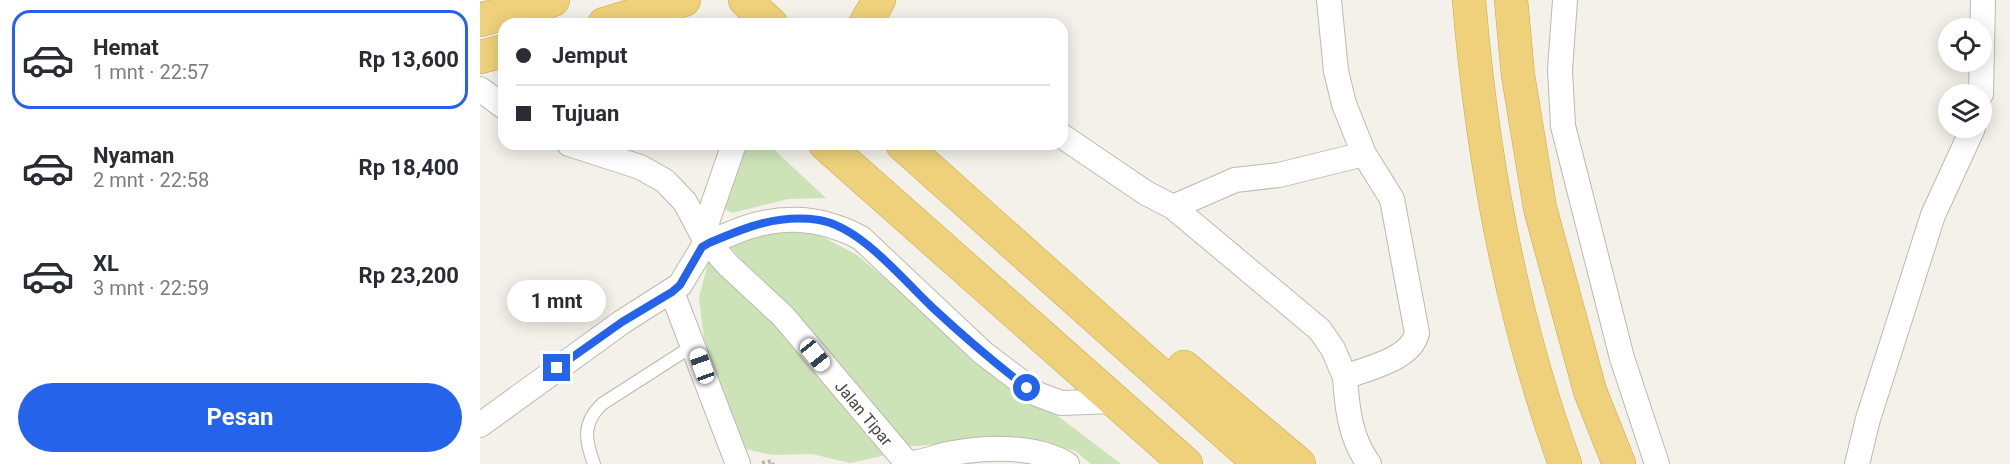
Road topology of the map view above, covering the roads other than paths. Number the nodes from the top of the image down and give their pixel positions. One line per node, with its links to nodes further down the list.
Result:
1 (746, 0): 11 (highway)
2 (879, 0): 12 (highway)
3 (1329, 0): 25 (street)
4 (1469, 0): 41 (highway)
5 (1511, 0): 42 (highway)
6 (1565, 0): 43 (street)
7 (1983, 0): 16 (street)
8 (538, 2): 13 (highway)
9 (683, 6): 10 (highway)
10 (630, 18)
11 (765, 18)
12 (868, 18)
13 (480, 20)
14 (498, 52): 15 (highway)
15 (480, 57)
16 (1981, 84)
17 (480, 88): 18 (street)
18 (498, 102)
19 (1968, 138): 44 (street)
20 (1068, 140): 26 (street)
21 (587, 150): 27 (street)
22 (732, 150): 27 (street)
23 (832, 150): 32 (highway)
24 (909, 150): 28 (highway)
25 (1364, 154): 26 (street); 31 (street)
26 (1173, 207): 31 (street)
27 (705, 242): 29 (street); 32 (street); 36 (street, Jalan Tipar)
28 (1060, 285): 38 (highway); 39 (highway)
29 (672, 292): 30 (street); 33 (street)
30 (694, 345): 34 (lane); 35 (street)
31 (1345, 377): 40 (street)
32 (1116, 401): 37 (highway)
33 (480, 424)
34 (594, 464)
35 (738, 464)
36 (1067, 464)
37 (1186, 464)
38 (1260, 464)
39 (1299, 464)
40 (1369, 464)
41 (1565, 464)
42 (1619, 464)
43 (1657, 464)
44 (1857, 464)

